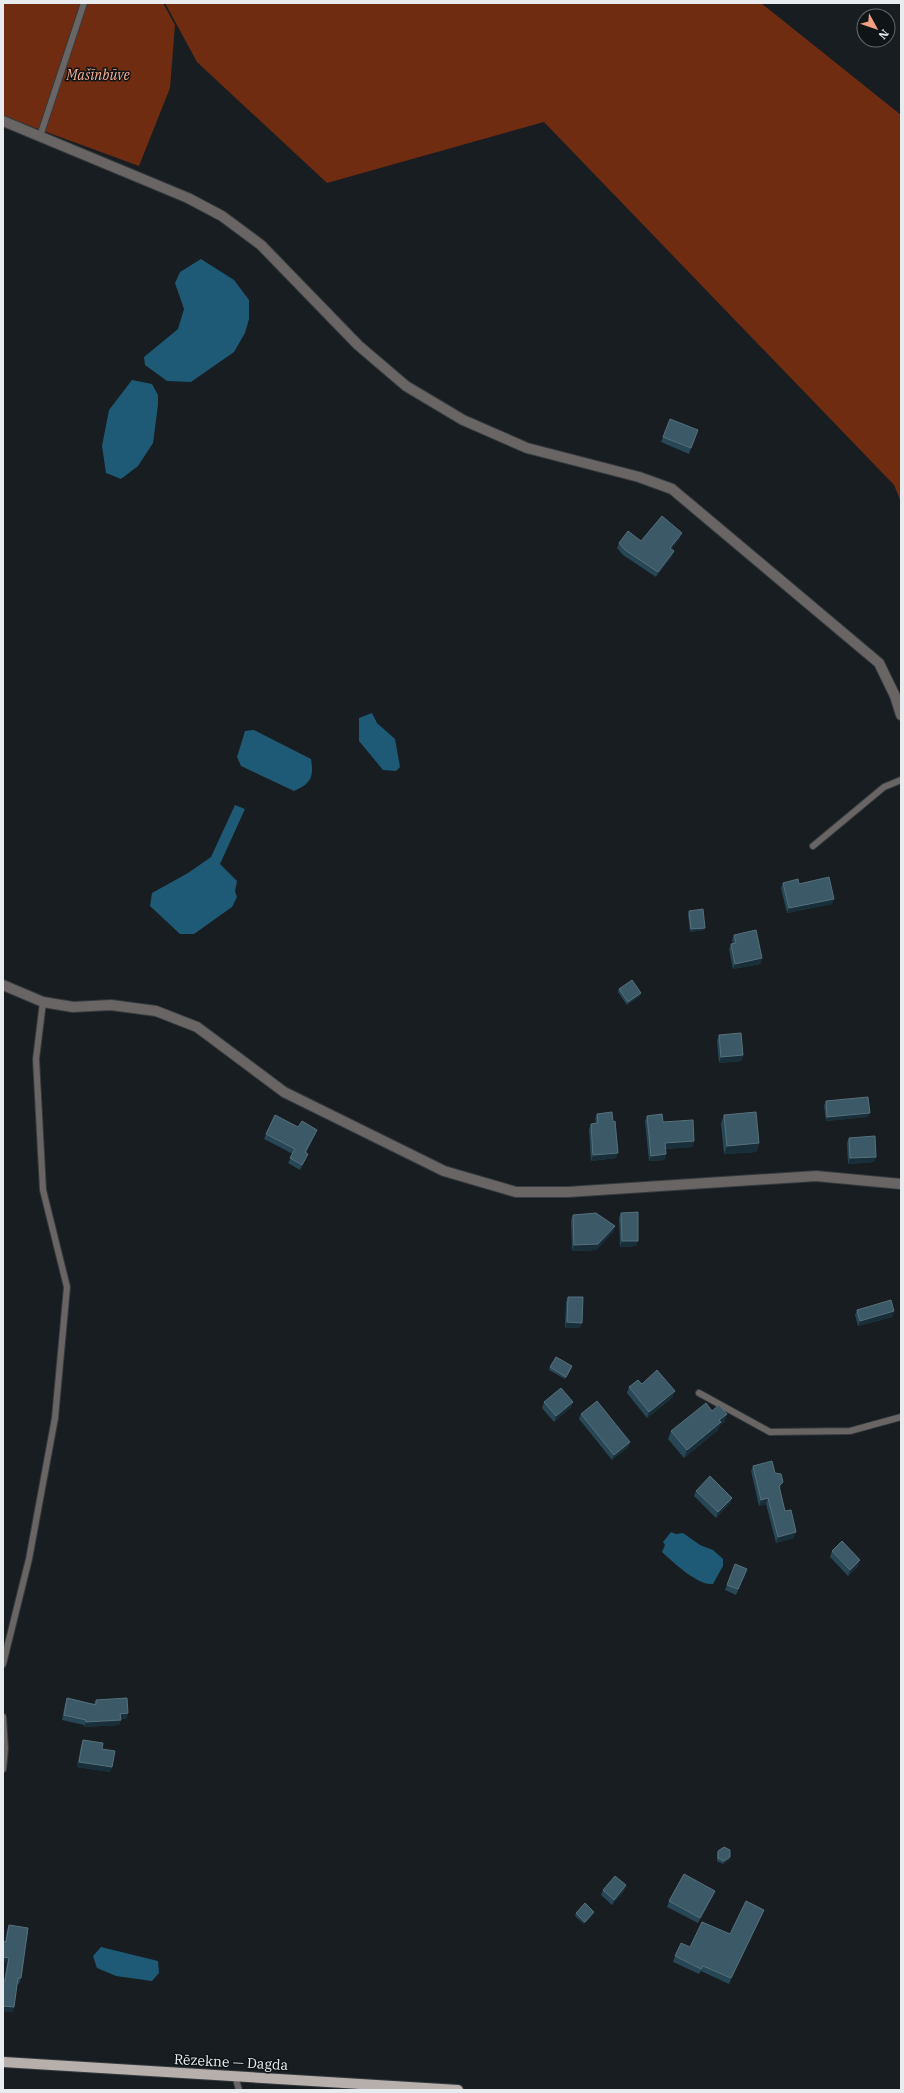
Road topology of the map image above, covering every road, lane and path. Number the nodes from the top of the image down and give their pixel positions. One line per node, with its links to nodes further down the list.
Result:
1 (84, 3): 3 (lane)
2 (3, 121): 3 (street)
3 (40, 136): 4 (street)
4 (901, 715)
5 (901, 780): 6 (lane)
6 (813, 846)
7 (3, 985): 8 (street)
8 (43, 1002): 9 (street); 12 (lane)
9 (901, 1184)
10 (699, 1393): 11 (lane)
11 (901, 1417)
12 (3, 1664)
13 (3, 1718): 14 (lane)
14 (3, 1769)
15 (3, 2062): 16 (main road, Rēzekne — Dagda)
16 (235, 2076): 17 (main road, Rēzekne — Dagda); 18 (lane)
17 (365, 2087): 19 (main road, Rēzekne — Dagda)
18 (239, 2090)
19 (458, 2090)

